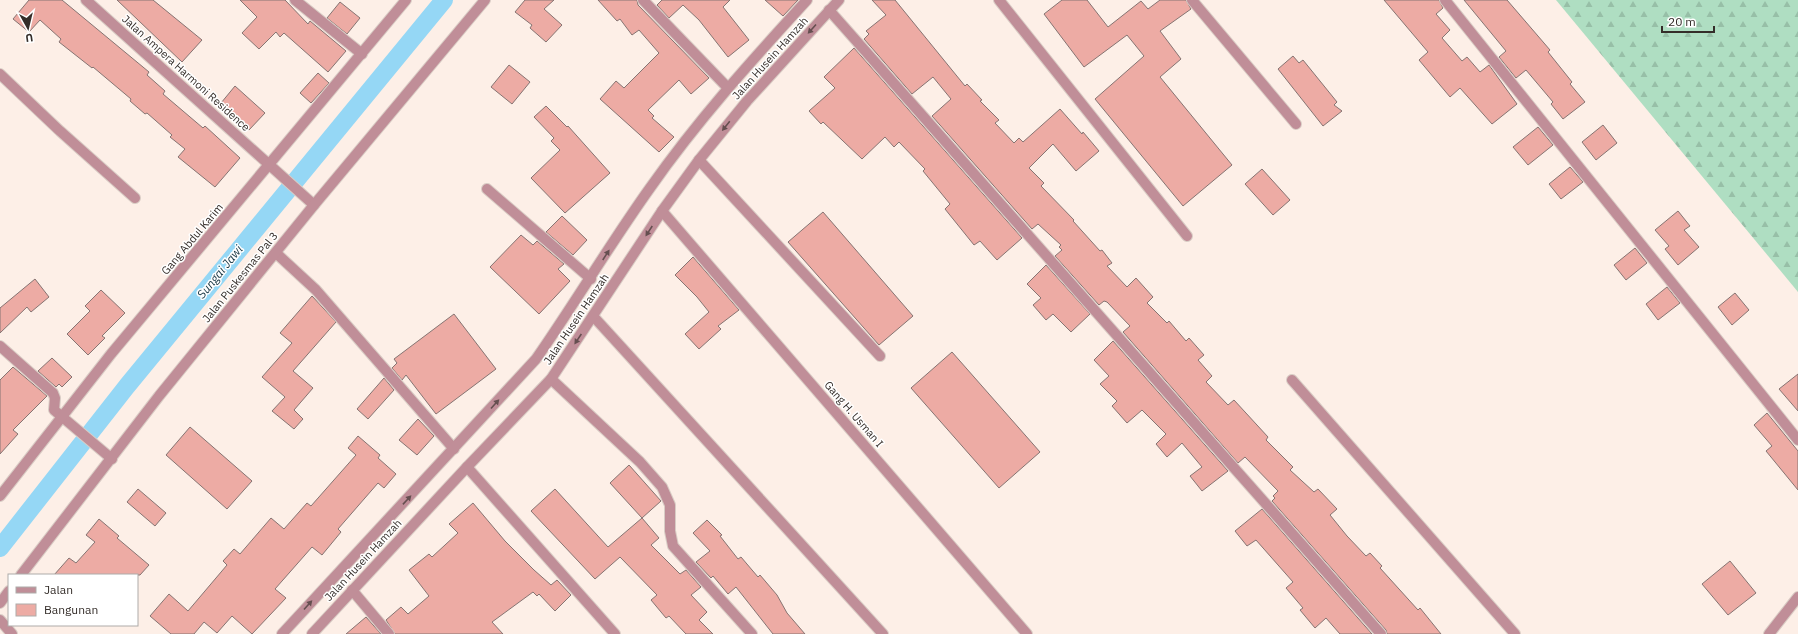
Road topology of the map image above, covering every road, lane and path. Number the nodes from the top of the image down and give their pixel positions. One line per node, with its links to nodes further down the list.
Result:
1 (86, 0): 17 (street, Jalan Ampera Harmoni Residence)
2 (295, 0): 12 (street)
3 (406, 0): 12 (street, Gang Abdul Karim)
4 (485, 0): 20 (street, Jalan Puskesmas Pal 3)
5 (643, 0): 14 (street)
6 (807, 0): 14 (street, Jalan Husein Hamzah)
7 (839, 0): 11 (street, Jalan Husein Hamzah)
8 (999, 0): 22 (street)
9 (1192, 0): 15 (street)
10 (1445, 0): 31 (street)
11 (829, 10): 16 (street, Jalan Husein Hamzah, one-way to 16); 50 (street)
12 (362, 54): 17 (street, Gang Abdul Karim)
13 (0, 74): 19 (street)
14 (727, 87): 24 (street, Jalan Husein Hamzah, one-way to 14)
15 (1296, 124)
16 (699, 160): 21 (street, Jalan Husein Hamzah); 27 (street)
17 (273, 167): 20 (street, Jalan Ampera Harmoni Residence); 30 (street, Gang Abdul Karim)
18 (487, 189): 24 (street)
19 (135, 198)
20 (314, 205): 23 (street, Jalan Puskesmas Pal 3)
21 (662, 211): 25 (street, Jalan Husein Hamzah, one-way to 25); 49 (street, Gang H. Usman I)
22 (1187, 236)
23 (276, 253): 32 (street); 33 (street, Jalan Puskesmas Pal 3)
24 (591, 279): 32 (street, Jalan Husein Hamzah, one-way to 24)
25 (593, 316): 28 (street, Jalan Husein Hamzah, one-way to 28); 48 (street)
26 (0, 346): 30 (street)
27 (880, 356)
28 (551, 379): 34 (street, Jalan Husein Hamzah); 47 (street)
29 (1292, 380): 51 (street)
30 (61, 416): 33 (street); 35 (street, Gang Abdul Karim)
31 (1798, 440)
32 (454, 449): 43 (street, Jalan Husein Hamzah, one-way to 32)
33 (112, 459): 36 (street, Jalan Puskesmas Pal 3)
34 (467, 467): 37 (street, Jalan Husein Hamzah); 46 (street)
35 (0, 496)
36 (22, 574)
37 (352, 590): 44 (street, Jalan Husein Hamzah); 45 (street)
38 (8, 592): 40 (street)
39 (1798, 597): 52 (street)
40 (0, 602)
41 (0, 620): 42 (street)
42 (12, 634)
43 (282, 634)
44 (312, 634)
45 (390, 634)
46 (615, 634)
47 (752, 634)
48 (883, 634)
49 (1027, 634)
50 (1381, 634)
51 (1515, 634)
52 (1769, 634)

